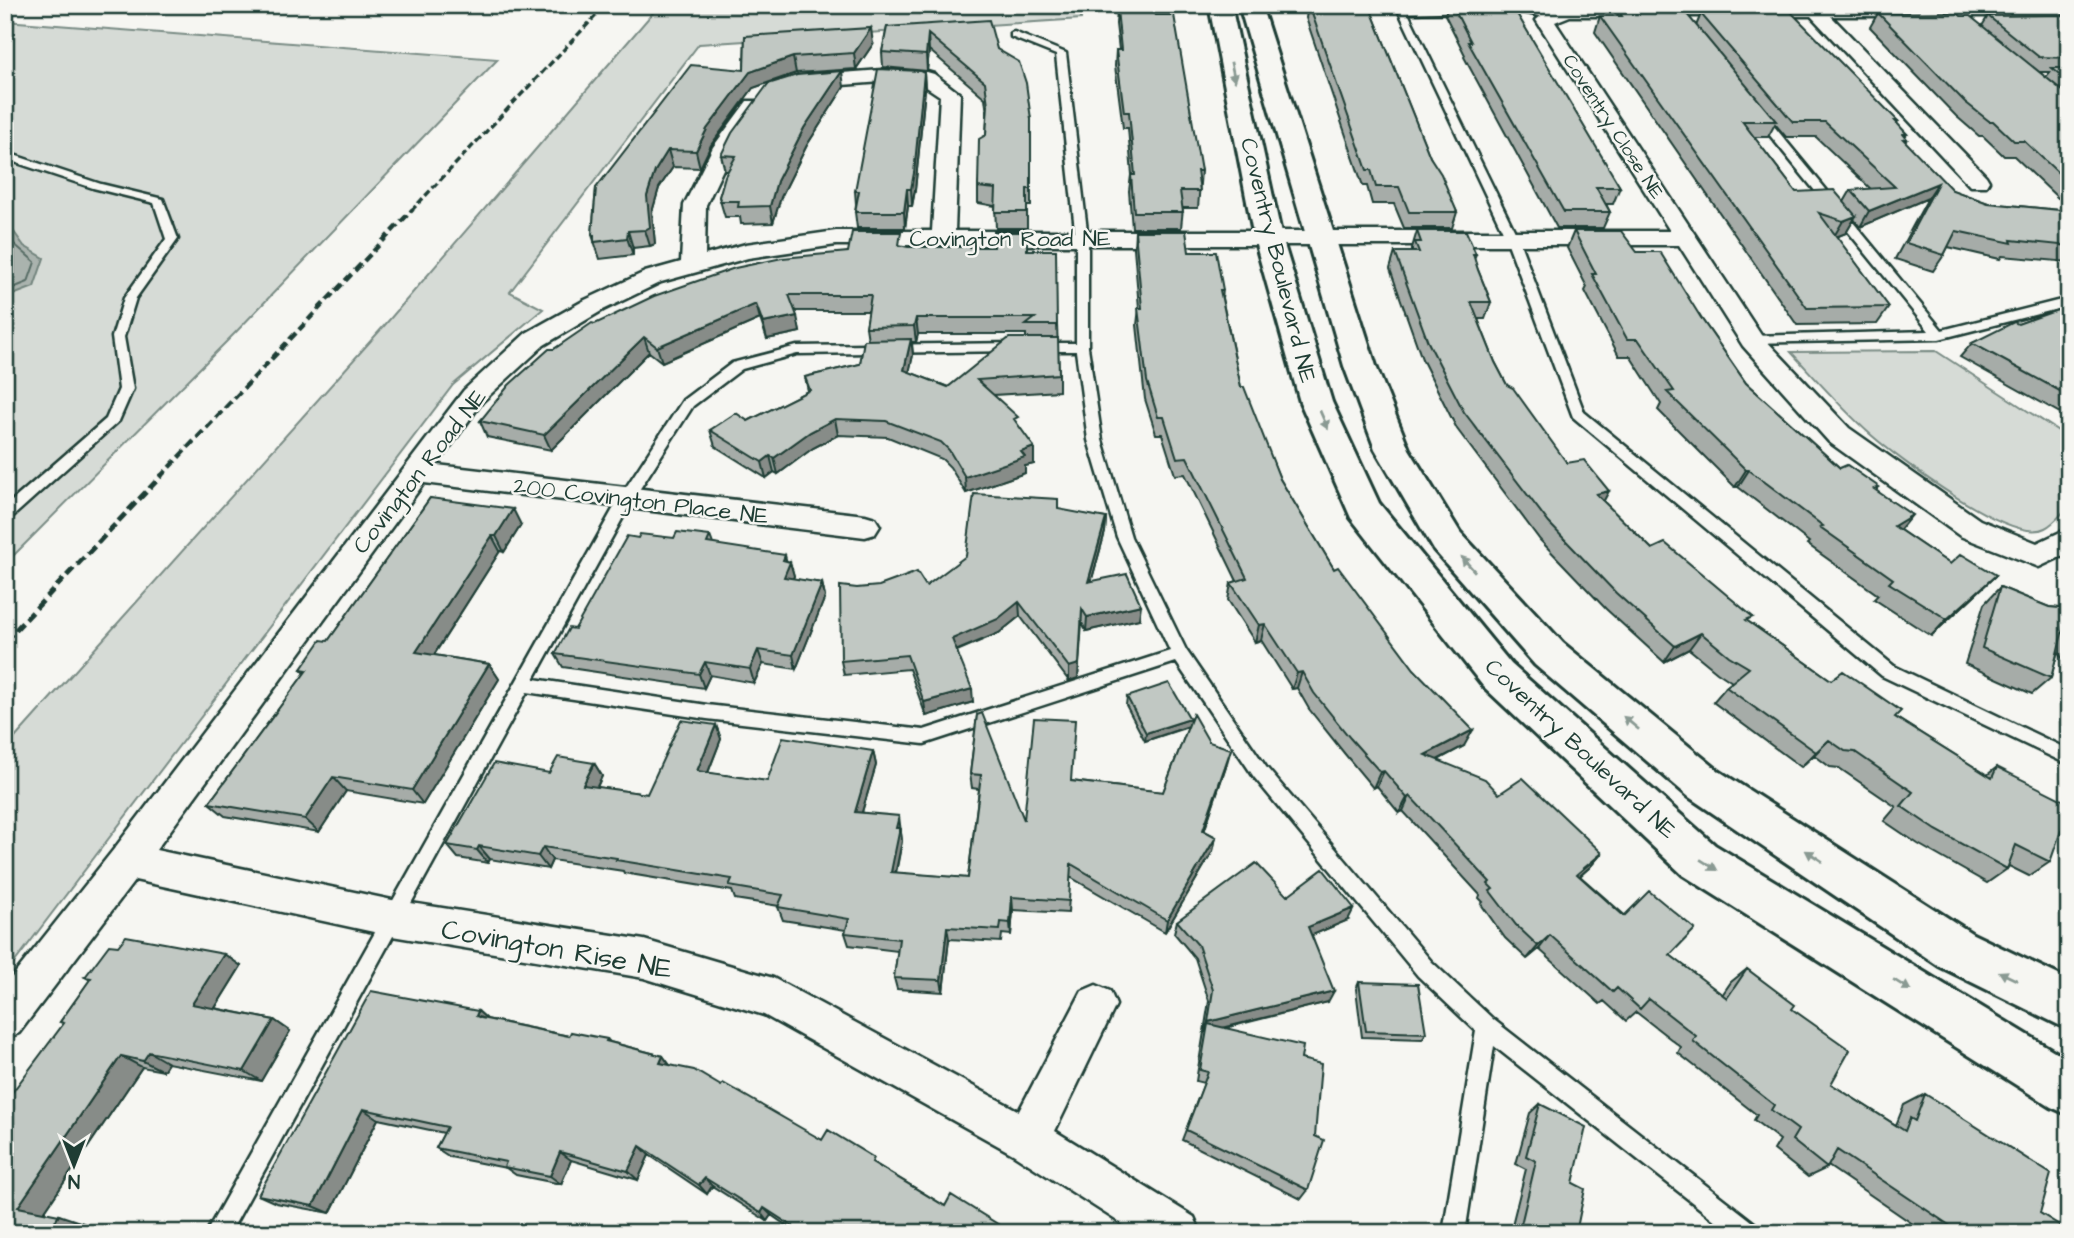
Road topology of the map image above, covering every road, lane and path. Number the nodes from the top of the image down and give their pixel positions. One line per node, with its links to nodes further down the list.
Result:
1 (1223, 10): 10 (street, Coventry Boulevard NE, one-way to 10); 14 (street, Coventry Boulevard NE)
2 (1817, 12): 3 (street); 4 (street); 8 (street)
3 (2069, 12)
4 (1548, 15): 11 (lane); 12 (street, Coventry Close NE)
5 (1014, 35): 13 (lane)
6 (1753, 108): 17 (lane)
7 (5, 155): 22 (lane)
8 (1978, 181)
9 (943, 237): 13 (street, Covington Road NE); 15 (street, Covington Road NE); 15 (street)
10 (1268, 238): 13 (street, Covington Road NE); 14 (street, Covington Road NE); 34 (street, Coventry Boulevard NE, one-way to 34)
11 (1511, 238): 12 (street, Covington Road NE); 14 (street, Covington Road NE); 27 (lane)
12 (1688, 238): 18 (street, Coventry Close NE)
13 (1082, 239): 19 (lane)
14 (1319, 239): 31 (street, Coventry Boulevard NE, one-way to 14)
15 (693, 265): 20 (street, Covington Road NE)
16 (2069, 302): 17 (lane)
17 (1939, 335): 18 (lane)
18 (1752, 340): 24 (street, Coventry Close NE)
19 (1082, 347): 21 (lane); 25 (lane)
20 (417, 472): 21 (street, 200 Covington Place NE); 28 (street, Covington Road NE)
21 (626, 499): 23 (street, 200 Covington Place NE); 26 (lane)
22 (5, 515)
23 (865, 526)
24 (2069, 539)
25 (1180, 653): 26 (lane); 33 (lane)
26 (521, 684): 29 (lane)
27 (2069, 758)
28 (127, 861): 29 (street, Covington Rise NE); 32 (street, Covington Road NE)
29 (392, 918): 35 (street, Covington Rise NE); 36 (lane)
30 (1096, 1005): 35 (street)
31 (2069, 1006)
32 (5, 1019)
33 (1487, 1027): 38 (lane); 39 (lane)
34 (2069, 1089)
35 (1028, 1139): 37 (street, Covington Rise NE)
36 (217, 1233)
37 (1178, 1233)
38 (1454, 1233)
39 (1748, 1233)

